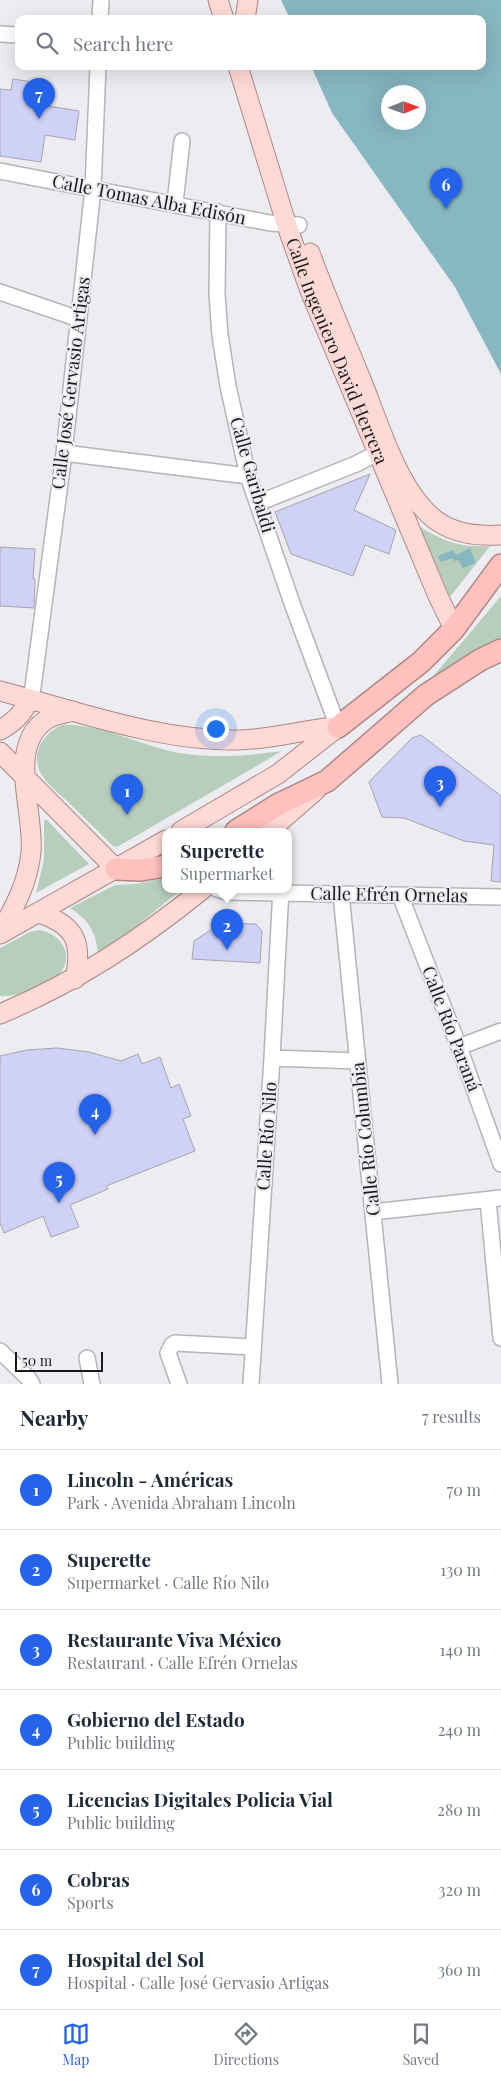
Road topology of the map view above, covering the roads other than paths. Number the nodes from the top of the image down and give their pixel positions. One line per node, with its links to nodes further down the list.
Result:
1 (101, 0): 5 (street)
2 (218, 0): 6 (main road)
3 (232, 0): 7 (main road)
4 (248, 0): 8 (main road)
5 (100, 15)
6 (223, 15)
7 (236, 15)
8 (246, 15)
9 (0, 34): 10 (street)
10 (15, 35)
11 (98, 70): 16 (street, Calle José Gervasio Artigas)
12 (239, 70): 19 (main road, Calle Ingeniero David Herrera)
13 (253, 70): 19 (main road, Calle Ingeniero David Herrera)
14 (182, 142): 17 (street)
15 (0, 171): 16 (street, Calle Tomas Alba Edisón)
16 (93, 189): 17 (street, Calle Tomas Alba Edisón); 21 (street, Calle José Gervasio Artigas)
17 (176, 204): 18 (street, Calle Tomas Alba Edisón)
18 (218, 212): 19 (street, Calle Tomas Alba Edisón); 24 (street, Calle Garibaldi)
19 (293, 225): 22 (main road, Calle Ingeniero David Herrera)
20 (0, 292): 21 (street)
21 (79, 319): 23 (street, Calle José Gervasio Artigas)
22 (383, 451): 25 (main road, Calle Ingeniero David Herrera); 26 (street)
23 (64, 453): 24 (street); 34 (street, Calle José Gervasio Artigas)
24 (248, 476): 26 (street, Calle Garibaldi)
25 (398, 483): 27 (main road, Calle Ingeniero David Herrera); 29 (main road, Calle Ingeniero David Herrera)
26 (258, 503): 36 (street, Calle Garibaldi)
27 (501, 535)
28 (497, 574): 29 (highway)
29 (454, 629): 31 (highway)
30 (501, 650): 33 (highway)
31 (421, 662): 33 (highway); 36 (highway)
32 (0, 691): 34 (main road)
33 (426, 695): 40 (highway)
34 (30, 699): 35 (main road); 37 (main road)
35 (74, 711): 36 (main road); 39 (main road)
36 (338, 727): 41 (main road)
37 (0, 730)
38 (0, 752): 39 (main road)
39 (25, 778): 46 (main road); 54 (main road)
40 (327, 781): 42 (highway); 43 (main road)
41 (186, 828)
42 (241, 828)
43 (274, 828)
44 (162, 842): 46 (main road)
45 (162, 867): 46 (highway)
46 (116, 869): 53 (main road)
47 (292, 892): 50 (street, Calle Efrén Ornelas)
48 (198, 893): 55 (main road)
49 (280, 893): 59 (street, Calle Río Nilo)
50 (341, 894): 51 (street, Calle Efrén Ornelas); 60 (street, Calle Río Columbia)
51 (400, 895): 52 (street, Calle Efrén Ornelas); 58 (street, Calle Río Paraná)
52 (501, 897)
53 (38, 913): 54 (main road); 55 (main road)
54 (0, 934)
55 (75, 979): 56 (main road)
56 (1, 1013)
57 (501, 1031): 58 (street)
58 (459, 1048): 61 (street, Calle Río Paraná)
59 (272, 1058): 60 (street); 65 (street, Calle Río Nilo)
60 (358, 1061): 63 (street, Calle Río Columbia)
61 (501, 1164)
62 (494, 1199): 63 (street); 64 (street)
63 (373, 1212): 72 (street, Calle Río Columbia)
64 (501, 1338)
65 (253, 1347): 70 (street); 71 (street, Calle Río Nilo)
66 (0, 1351): 68 (street)
67 (87, 1358): 69 (street)
68 (32, 1384)
69 (92, 1384)
70 (179, 1384)
71 (251, 1384)
72 (390, 1384)

